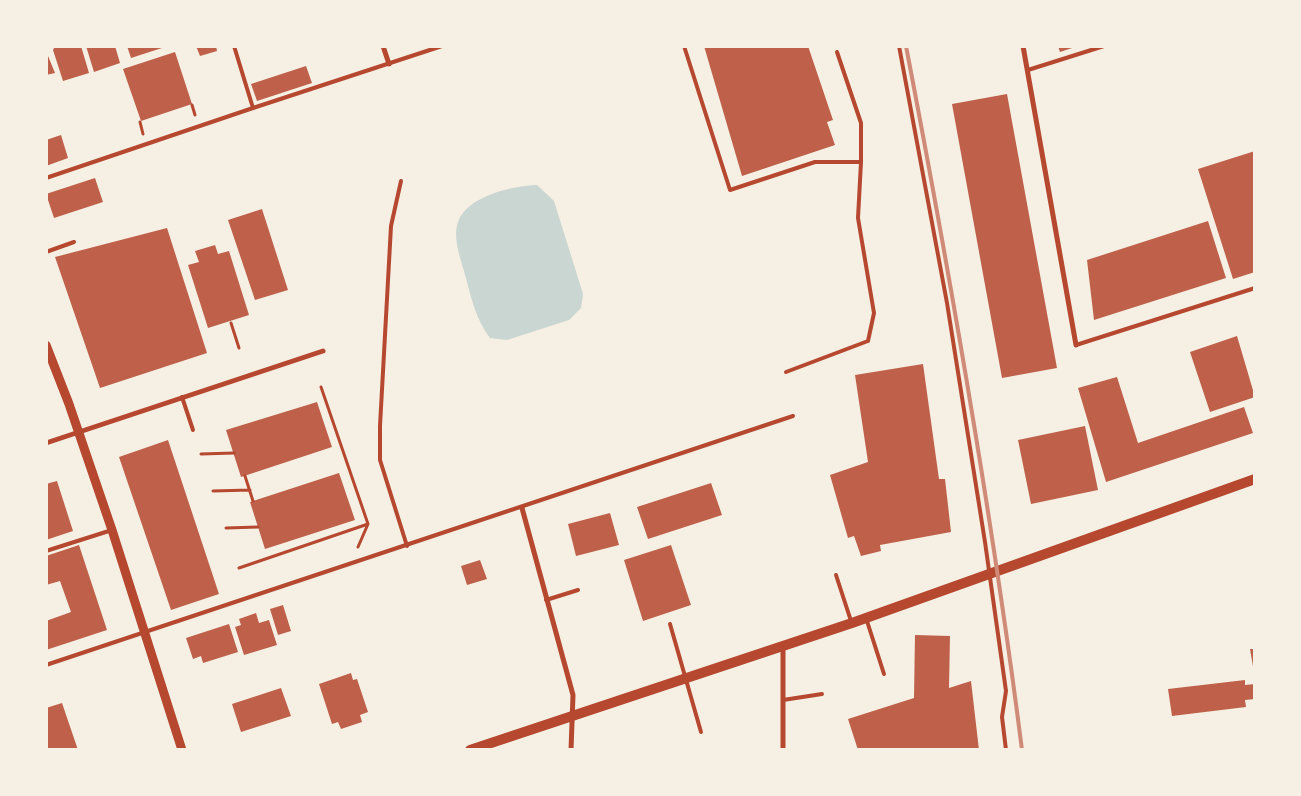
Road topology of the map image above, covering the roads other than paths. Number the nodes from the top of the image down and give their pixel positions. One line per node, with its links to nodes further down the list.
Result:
1 (234, 46): 11 (lane)
2 (383, 46): 9 (street)
3 (442, 46): 9 (lane)
4 (684, 46): 12 (lane)
5 (899, 46): 52 (lane)
6 (1023, 46): 10 (street)
7 (1104, 46): 10 (lane)
8 (837, 52): 12 (lane)
9 (389, 64): 11 (lane)
10 (1028, 70): 19 (street)
11 (254, 108): 13 (lane)
12 (861, 162): 22 (lane)
13 (46, 178)
14 (401, 180): 31 (lane)
15 (74, 242): 16 (lane)
16 (46, 252)
17 (1255, 288): 19 (lane)
18 (46, 345): 21 (street)
19 (1076, 345)
20 (322, 351): 23 (street)
21 (49, 362): 26 (street)
22 (786, 372)
23 (182, 398): 25 (lane); 26 (street)
24 (794, 416): 29 (lane)
25 (193, 430)
26 (79, 432): 27 (street); 30 (street)
27 (46, 443)
28 (1255, 479): 36 (main road)
29 (522, 508): 31 (lane); 35 (street)
30 (112, 530): 32 (lane); 39 (street)
31 (407, 546): 39 (lane)
32 (46, 551)
33 (836, 575): 37 (lane)
34 (578, 590): 35 (lane)
35 (546, 600): 46 (street)
36 (866, 618): 37 (main road); 42 (lane)
37 (852, 623): 40 (main road)
38 (670, 624): 43 (lane)
39 (143, 633): 41 (lane); 48 (street)
40 (783, 646): 43 (main road); 45 (street)
41 (46, 665)
42 (884, 674)
43 (685, 678): 46 (main road); 47 (lane)
44 (822, 694): 45 (lane)
45 (783, 700): 51 (street)
46 (573, 716): 49 (main road); 50 (street)
47 (701, 732)
48 (182, 750)
49 (470, 750)
50 (571, 750)
51 (783, 750)
52 (1006, 750)

